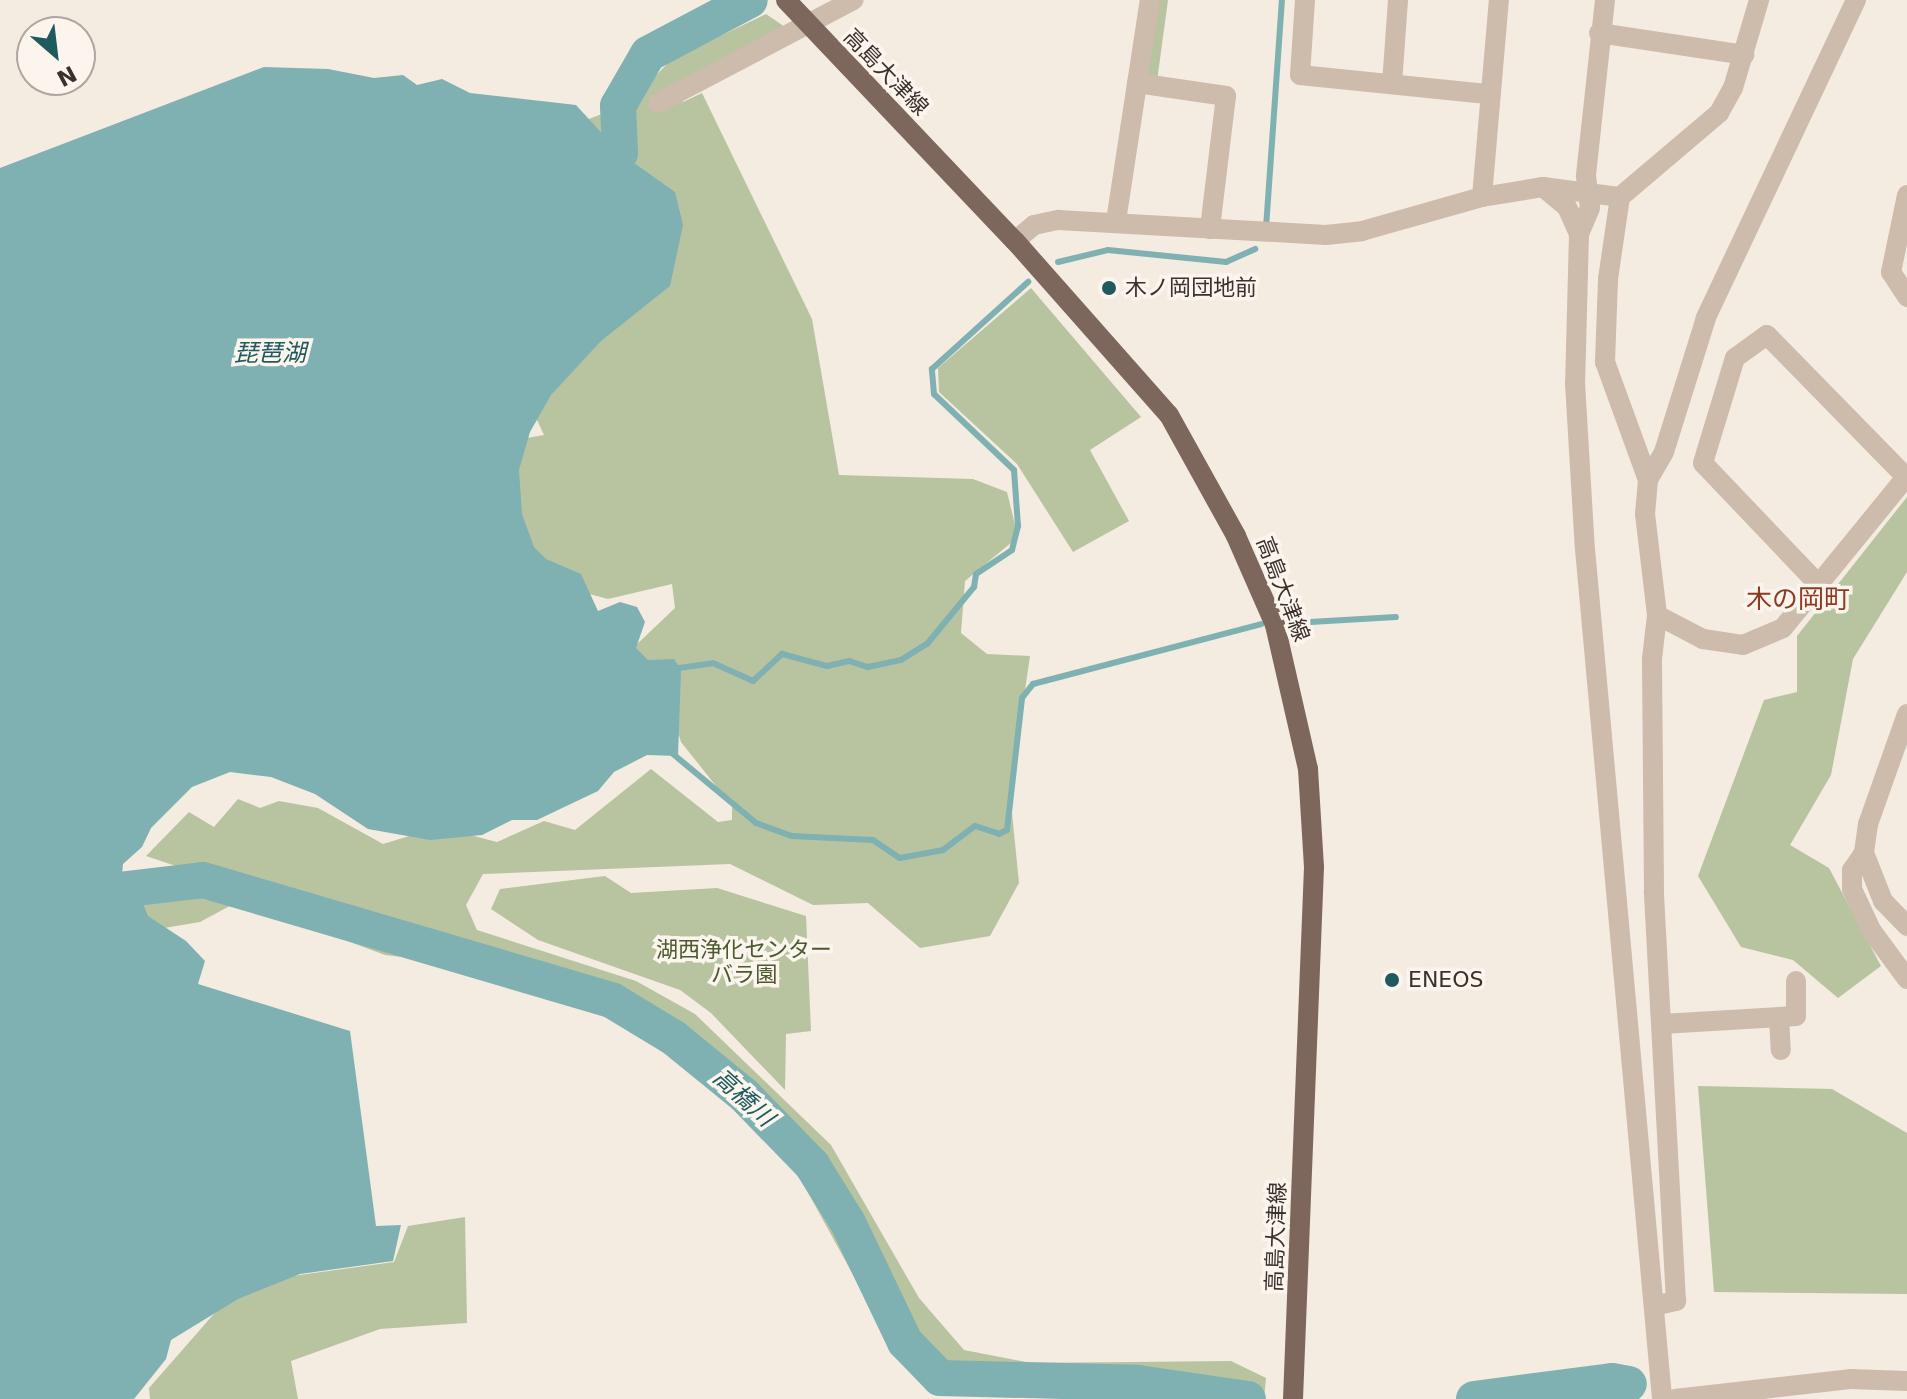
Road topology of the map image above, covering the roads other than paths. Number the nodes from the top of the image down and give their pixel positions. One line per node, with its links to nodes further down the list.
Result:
1 (853, 0): 9 (street)
2 (1150, 0): 12 (street)
3 (1305, 0): 13 (street)
4 (1398, 0): 13 (street)
5 (1499, 0): 14 (street)
6 (1605, 0): 10 (street)
7 (1759, 0): 11 (street)
8 (1856, 0): 27 (street)
9 (797, 13): 15 (street); 24 (main road, 高島大津線)
10 (1599, 33): 11 (street); 17 (street)
11 (1744, 55): 20 (street)
12 (1137, 83): 21 (street); 22 (street)
13 (1392, 84): 14 (street)
14 (1487, 94): 19 (street)
15 (658, 103)
16 (1543, 187): 17 (street); 19 (street); 23 (street)
17 (1589, 195): 20 (street); 23 (street)
18 (1907, 195): 25 (street)
19 (1482, 197): 22 (street)
20 (1620, 197): 27 (street)
21 (1116, 221): 22 (street); 24 (street)
22 (1210, 229)
23 (1579, 234): 39 (street)
24 (1015, 241): 41 (main road, 高島大津線)
25 (1907, 297)
26 (1906, 476): 28 (street); 28 (street)
27 (1648, 480): 29 (street)
28 (1819, 585): 29 (street)
29 (1657, 615): 37 (street)
30 (1907, 714): 31 (street)
31 (1903, 741): 32 (street)
32 (1864, 853): 33 (street); 34 (street)
33 (1907, 926)
34 (1907, 979)
35 (1796, 981): 36 (street)
36 (1779, 1017): 37 (street); 38 (street)
37 (1662, 1024): 39 (street)
38 (1781, 1050)
39 (1654, 1306): 42 (street)
40 (1907, 1381): 43 (street)
41 (1294, 1394)
42 (1662, 1399)
43 (1675, 1399)

